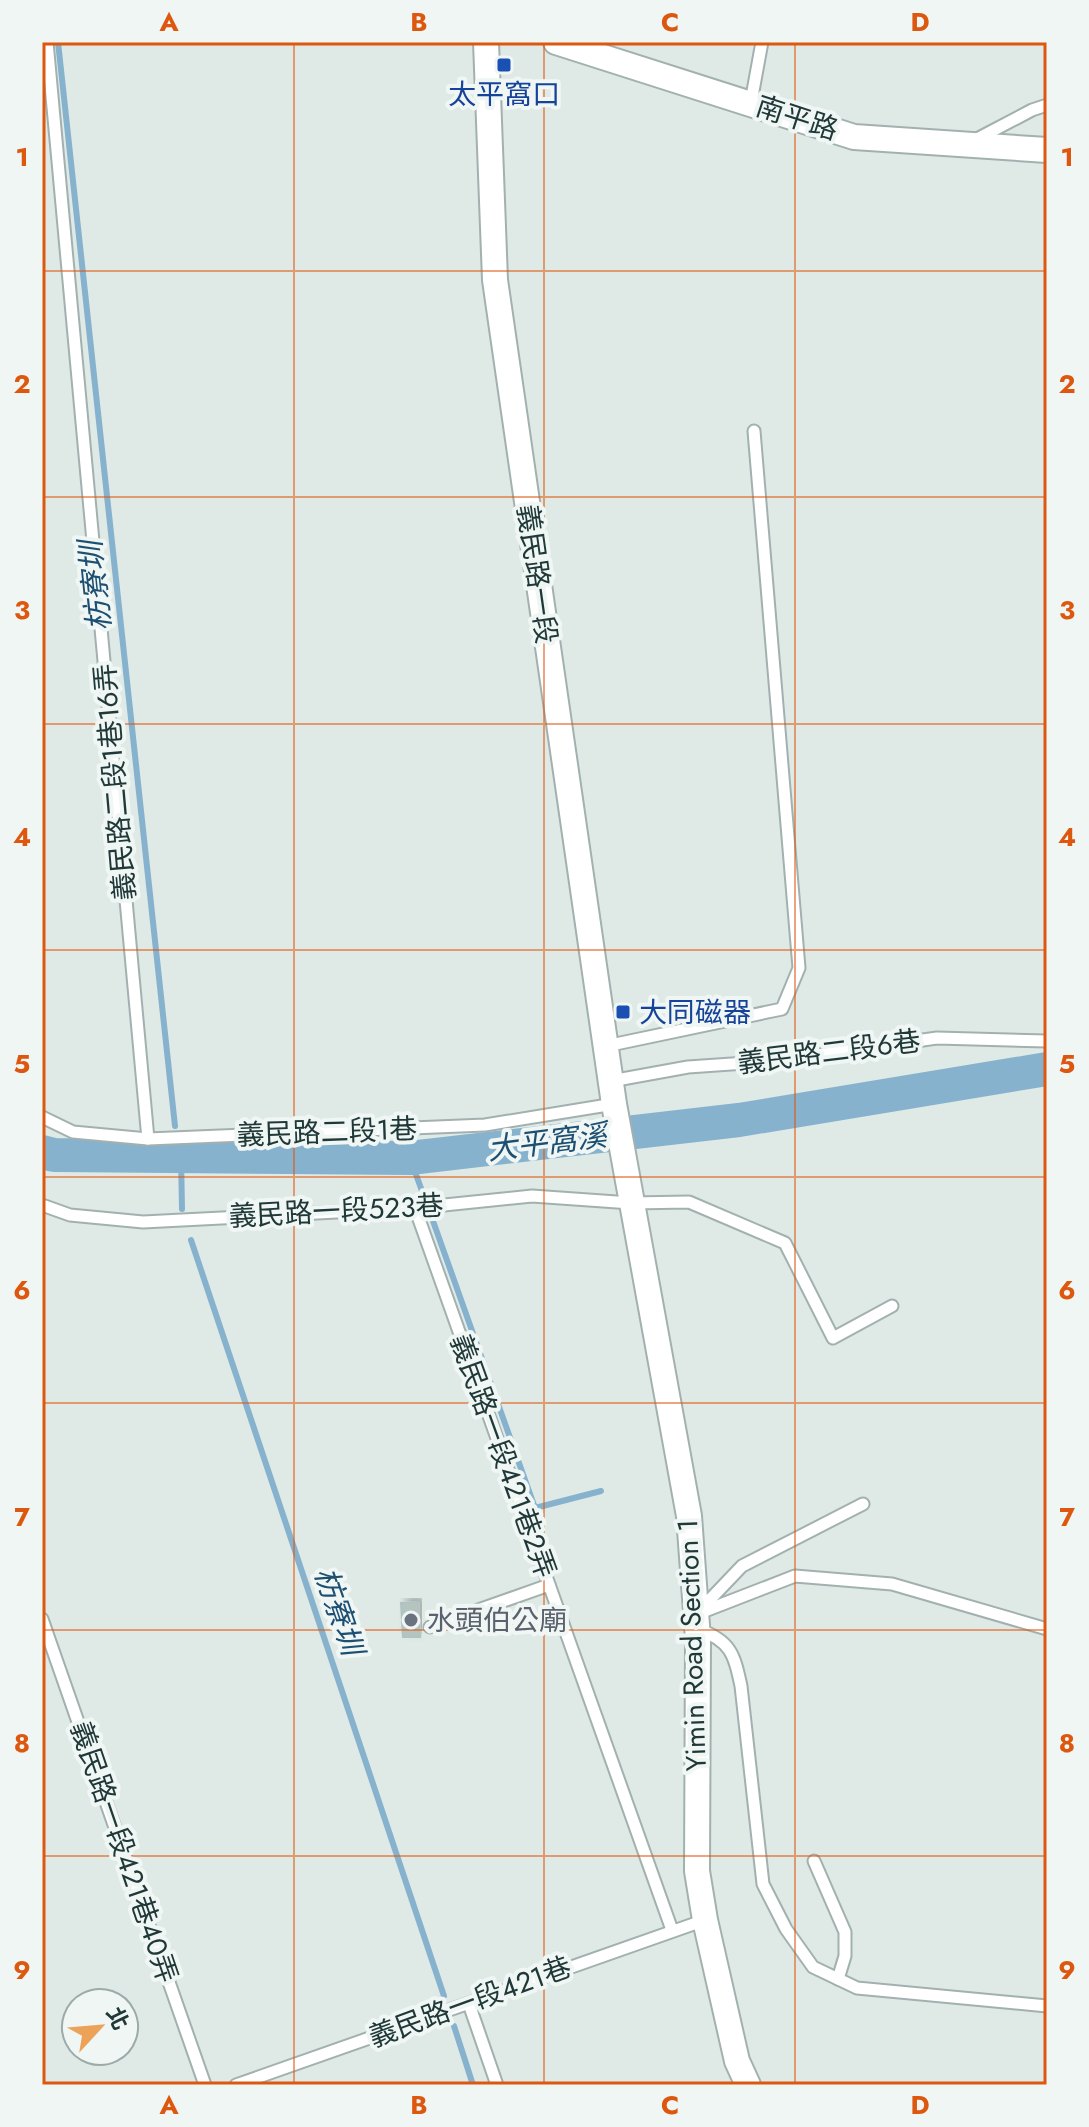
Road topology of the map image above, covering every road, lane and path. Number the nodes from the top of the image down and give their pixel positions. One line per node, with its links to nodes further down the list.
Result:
1 (47, 42): 14 (lane, 義民路二段1巷16弄)
2 (486, 42): 11 (street, 義民路一段)
3 (556, 42): 5 (street, 南平路)
4 (762, 42): 5 (lane)
5 (751, 102): 7 (street, 南平路)
6 (1047, 105): 7 (lane)
7 (964, 146): 8 (street, 南平路)
8 (1047, 150)
9 (754, 431): 11 (lane)
10 (1047, 1041): 12 (lane, 義民路二段6巷)
11 (606, 1046): 12 (street, 義民路一段)
12 (613, 1093): 14 (lane, 義民路二段1巷); 15 (street, Yimin Road Section 1)
13 (42, 1117): 14 (lane, 義民路二段1巷)
14 (148, 1139)
15 (631, 1203): 17 (lane, 義民路一段523巷); 18 (lane, 義民路一段523巷); 22 (street, Yimin Road Section 1)
16 (42, 1205): 17 (lane, 義民路一段523巷)
17 (415, 1208): 20 (lane, 義民路一段421巷2弄)
18 (892, 1306)
19 (863, 1504): 22 (lane)
20 (549, 1585): 23 (lane); 27 (lane, 義民路一段421巷2弄)
21 (42, 1619): 31 (lane, 義民路一段421巷40弄)
22 (697, 1622): 24 (lane); 26 (street, Yimin Road Section 1); 28 (lane)
23 (430, 1627)
24 (1047, 1629)
25 (814, 1861): 28 (lane)
26 (705, 1920): 27 (lane, 義民路一段421巷); 34 (street, Yimin Road Section 1)
27 (672, 1930): 29 (lane, 義民路一段421巷)
28 (838, 1979): 30 (lane)
29 (469, 2004): 32 (lane, 義民路一段421巷); 33 (lane)
30 (1047, 2006)
31 (205, 2085)
32 (236, 2085)
33 (497, 2085)
34 (748, 2085)

